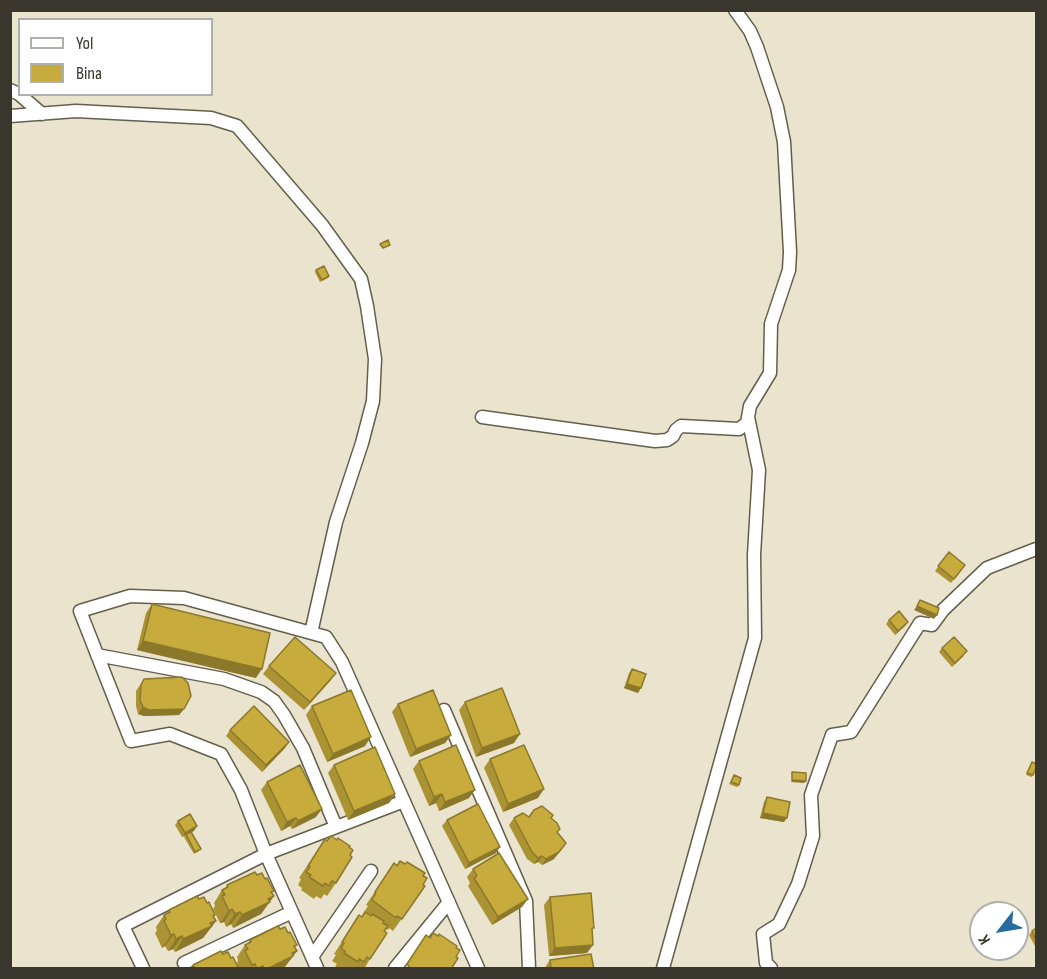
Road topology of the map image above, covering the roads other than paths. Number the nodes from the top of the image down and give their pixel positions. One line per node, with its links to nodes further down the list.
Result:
1 (735, 10): 5 (street)
2 (21, 96): 3 (street)
3 (42, 114): 4 (street); 8 (street)
4 (10, 116)
5 (748, 416): 6 (street); 23 (street)
6 (482, 417)
7 (1036, 549): 24 (street)
8 (311, 633): 9 (street); 11 (street)
9 (97, 655): 12 (street); 13 (street)
10 (444, 710): 22 (street)
11 (404, 801): 12 (street); 15 (street)
12 (336, 827): 13 (street)
13 (266, 854): 16 (street); 19 (street)
14 (371, 872): 18 (street)
15 (449, 902): 20 (street); 21 (street)
16 (292, 912): 17 (street); 18 (street)
17 (184, 963)
18 (315, 966)
19 (142, 969)
20 (395, 969)
21 (478, 969)
22 (529, 969)
23 (663, 969)
24 (771, 969)

